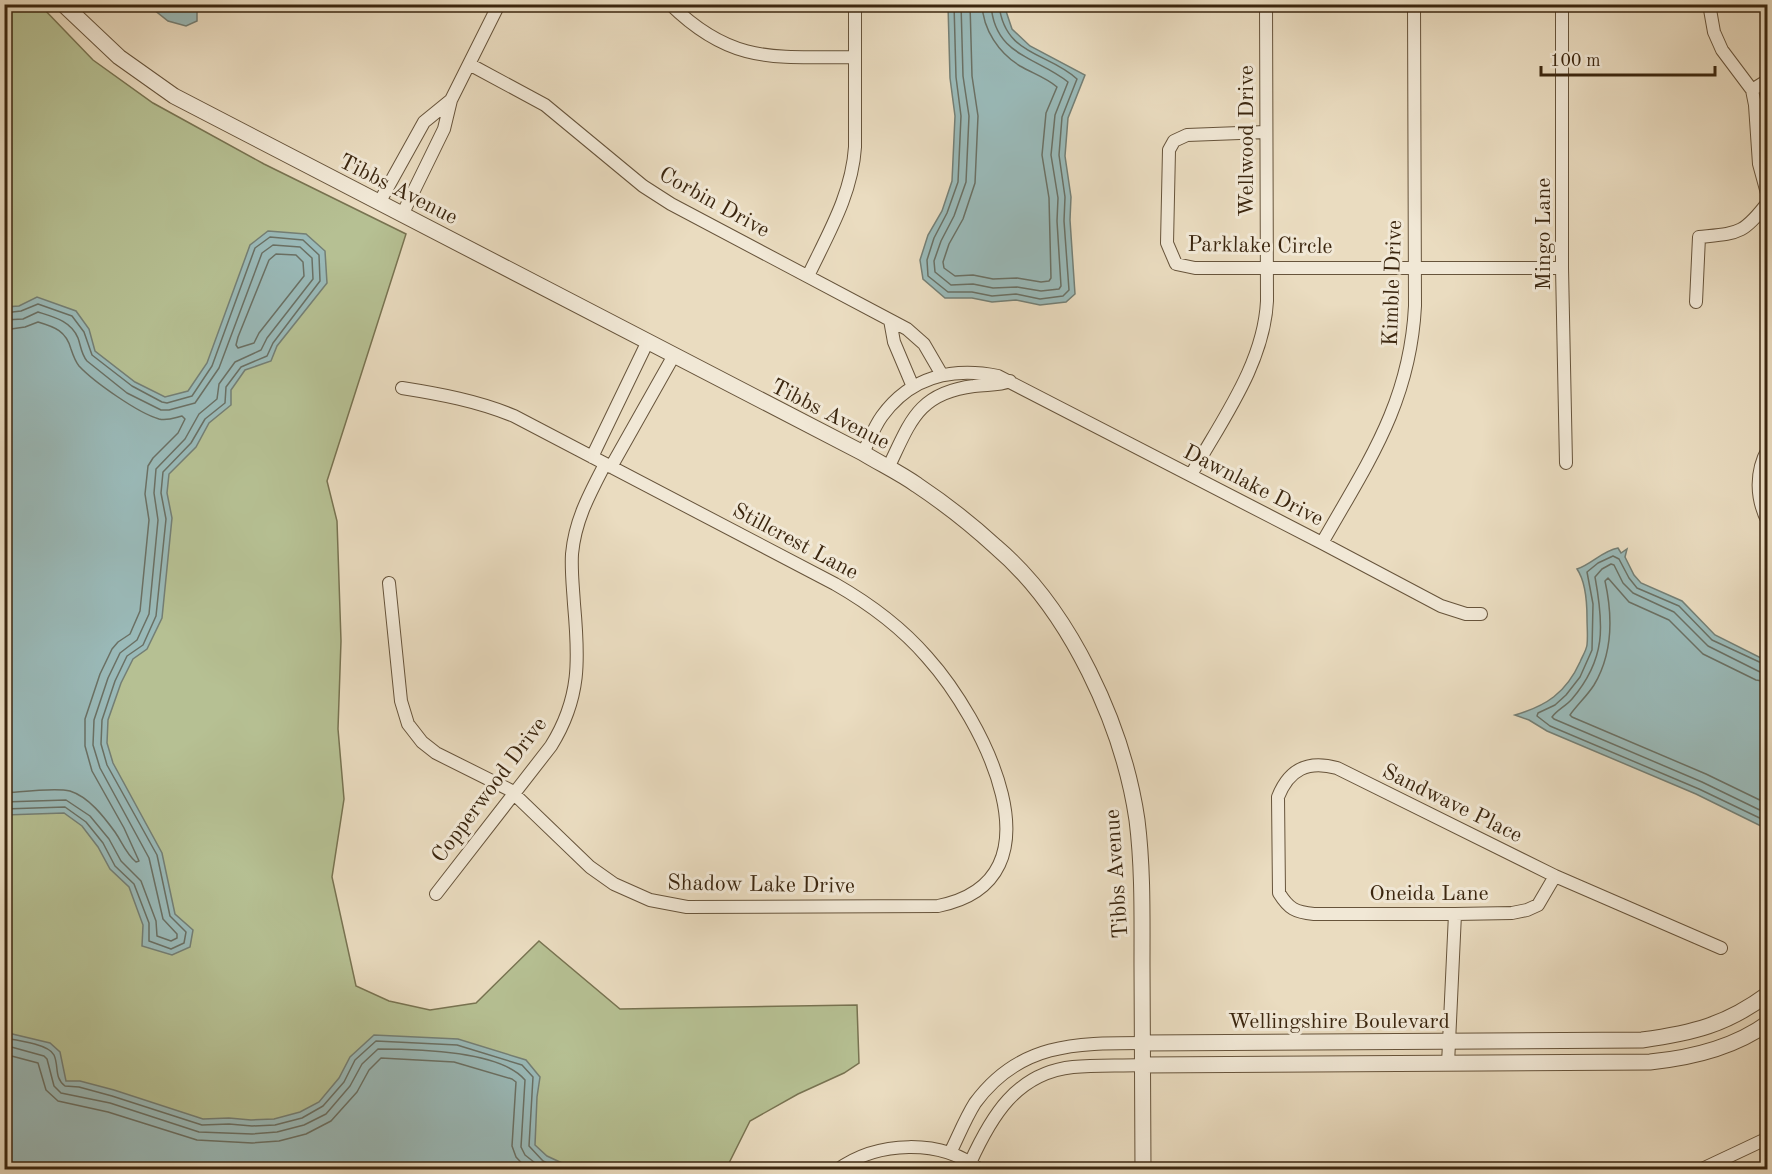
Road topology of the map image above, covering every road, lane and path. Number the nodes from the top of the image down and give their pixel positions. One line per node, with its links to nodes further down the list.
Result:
1 (63, 4): 17 (street, Tibbs Avenue)
2 (499, 4): 10 (street)
3 (670, 4): 9 (street)
4 (855, 4): 9 (street)
5 (1266, 4): 14 (street, Wellwood Drive)
6 (1414, 4): 20 (street, Kimble Drive)
7 (1562, 4): 21 (street, Mingo Lane)
8 (1709, 4): 12 (street)
9 (855, 57): 22 (street)
10 (469, 64): 13 (street); 22 (street, Corbin Drive)
11 (1767, 80): 12 (street)
12 (1752, 90): 15 (street)
13 (451, 100): 17 (street); 18 (street)
14 (1266, 132): 19 (street, Wellwood Drive); 19 (street, Parklake Circle)
15 (1767, 197)
16 (1767, 202): 23 (street)
17 (379, 203): 18 (street, Tibbs Avenue)
18 (402, 215): 25 (street, Tibbs Avenue)
19 (1267, 267): 20 (street, Parklake Circle); 38 (street, Wellwood Drive)
20 (1414, 267): 21 (street, Parklake Circle); 40 (street, Kimble Drive)
21 (1562, 267): 35 (street, Mingo Lane)
22 (808, 276): 24 (street, Corbin Drive)
23 (1696, 302)
24 (890, 320): 27 (street, Corbin Drive); 29 (street)
25 (647, 343): 26 (street, Tibbs Avenue); 34 (street)
26 (674, 357): 33 (street, Tibbs Avenue); 36 (street, Copperwood Drive)
27 (937, 377): 28 (street, Dawnlake Drive); 29 (street, Dawnlake Drive); 31 (street)
28 (1010, 381): 31 (street); 38 (street, Dawnlake Drive)
29 (913, 387): 33 (street, Dawnlake Drive)
30 (402, 388): 34 (street, Stillcrest Lane)
31 (939, 396): 37 (street)
32 (1767, 449): 39 (street)
33 (862, 453): 37 (street, Tibbs Avenue)
34 (592, 457): 36 (street, Stillcrest Lane)
35 (1566, 463)
36 (608, 465): 43 (street, Copperwood Drive); 45 (street, Stillcrest Lane)
37 (888, 468): 53 (street, Tibbs Avenue)
38 (1191, 475): 40 (street, Dawnlake Drive)
39 (1767, 522)
40 (1322, 543): 42 (street, Dawnlake Drive)
41 (389, 583): 43 (street, Shadow Lake Drive)
42 (1481, 614)
43 (514, 793): 45 (street, Shadow Lake Drive); 46 (street, Copperwood Drive)
44 (1555, 876): 47 (street, Sandwave Place); 48 (street, Oneida Lane); 49 (street, Sandwave Place)
45 (987, 881)
46 (436, 894)
47 (1287, 906): 48 (street, Oneida Lane)
48 (1455, 915): 52 (street)
49 (1721, 948)
50 (1767, 994): 52 (street, Wellingshire Boulevard)
51 (1767, 1023): 54 (street, Wellingshire Boulevard)
52 (1450, 1042): 53 (street, Wellingshire Boulevard); 54 (street)
53 (1142, 1043): 55 (street, Tibbs Avenue); 57 (street, Wellingshire Boulevard)
54 (1448, 1064): 55 (street, Wellingshire Boulevard)
55 (1142, 1065): 58 (street, Wellingshire Boulevard); 60 (street, Tibbs Avenue)
56 (1767, 1138): 61 (street)
57 (950, 1153): 58 (street); 59 (street)
58 (975, 1166)
59 (837, 1170)
60 (1143, 1170)
61 (1700, 1170)

